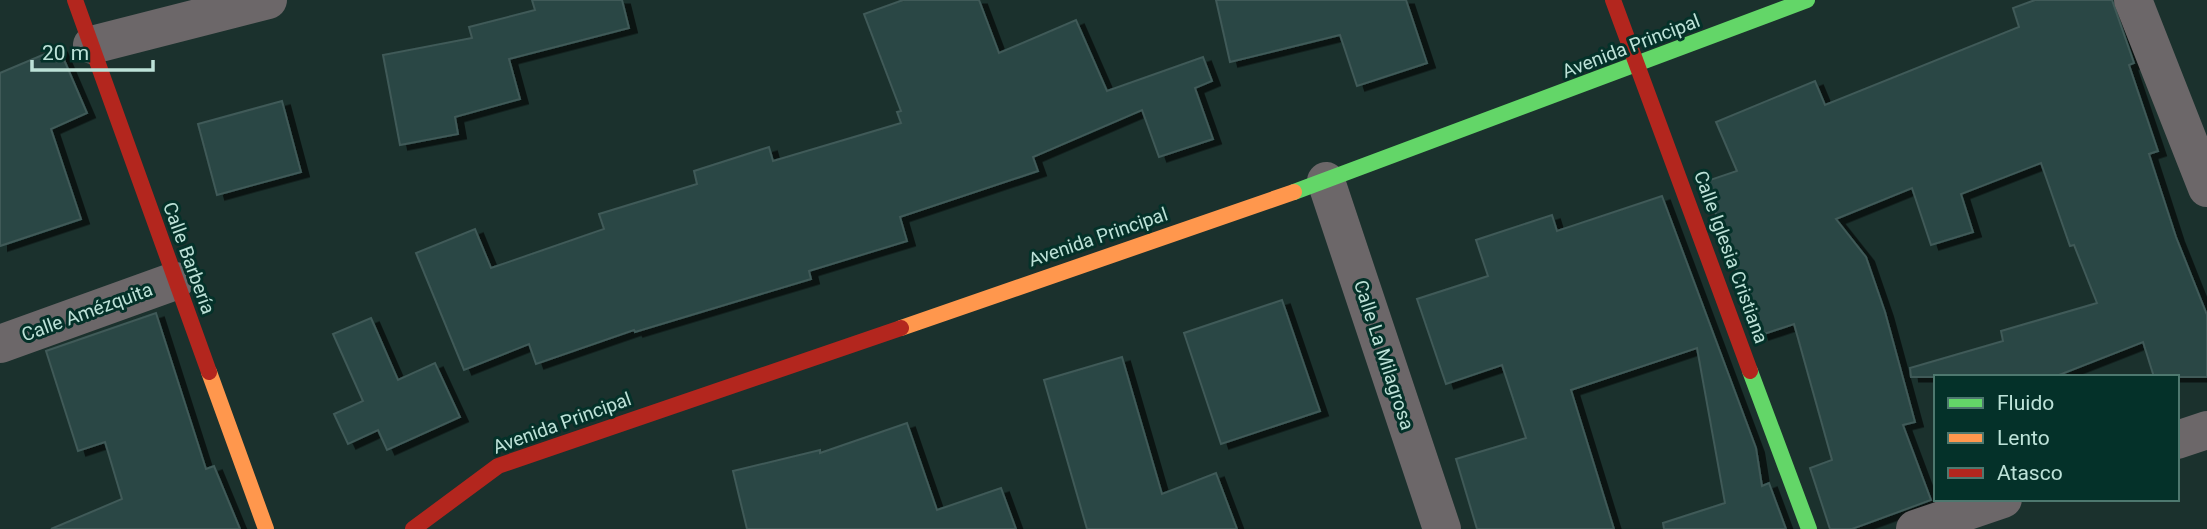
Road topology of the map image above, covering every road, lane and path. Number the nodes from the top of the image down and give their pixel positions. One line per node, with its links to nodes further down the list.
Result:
1 (75, 0): 6 (street, Calle Barbería)
2 (268, 0): 6 (street)
3 (1613, 0): 7 (street, Calle Iglesia Cristiana)
4 (1807, 0): 7 (street, Avenida Principal)
5 (2133, 0): 9 (street)
6 (92, 45): 10 (street, Calle Barbería)
7 (1639, 67): 8 (street, Avenida Principal); 18 (street, Calle Iglesia Cristiana)
8 (1326, 181): 16 (street, Avenida Principal); 17 (street, Calle La Milagrosa)
9 (2207, 188)
10 (175, 281): 11 (street, Calle Amézquita); 15 (street, Calle Barbería)
11 (0, 344)
12 (2207, 430): 13 (street)
13 (2179, 439)
14 (1997, 501): 19 (street)
15 (266, 529)
16 (413, 529)
17 (1442, 529)
18 (1809, 529)
19 (1915, 529)

